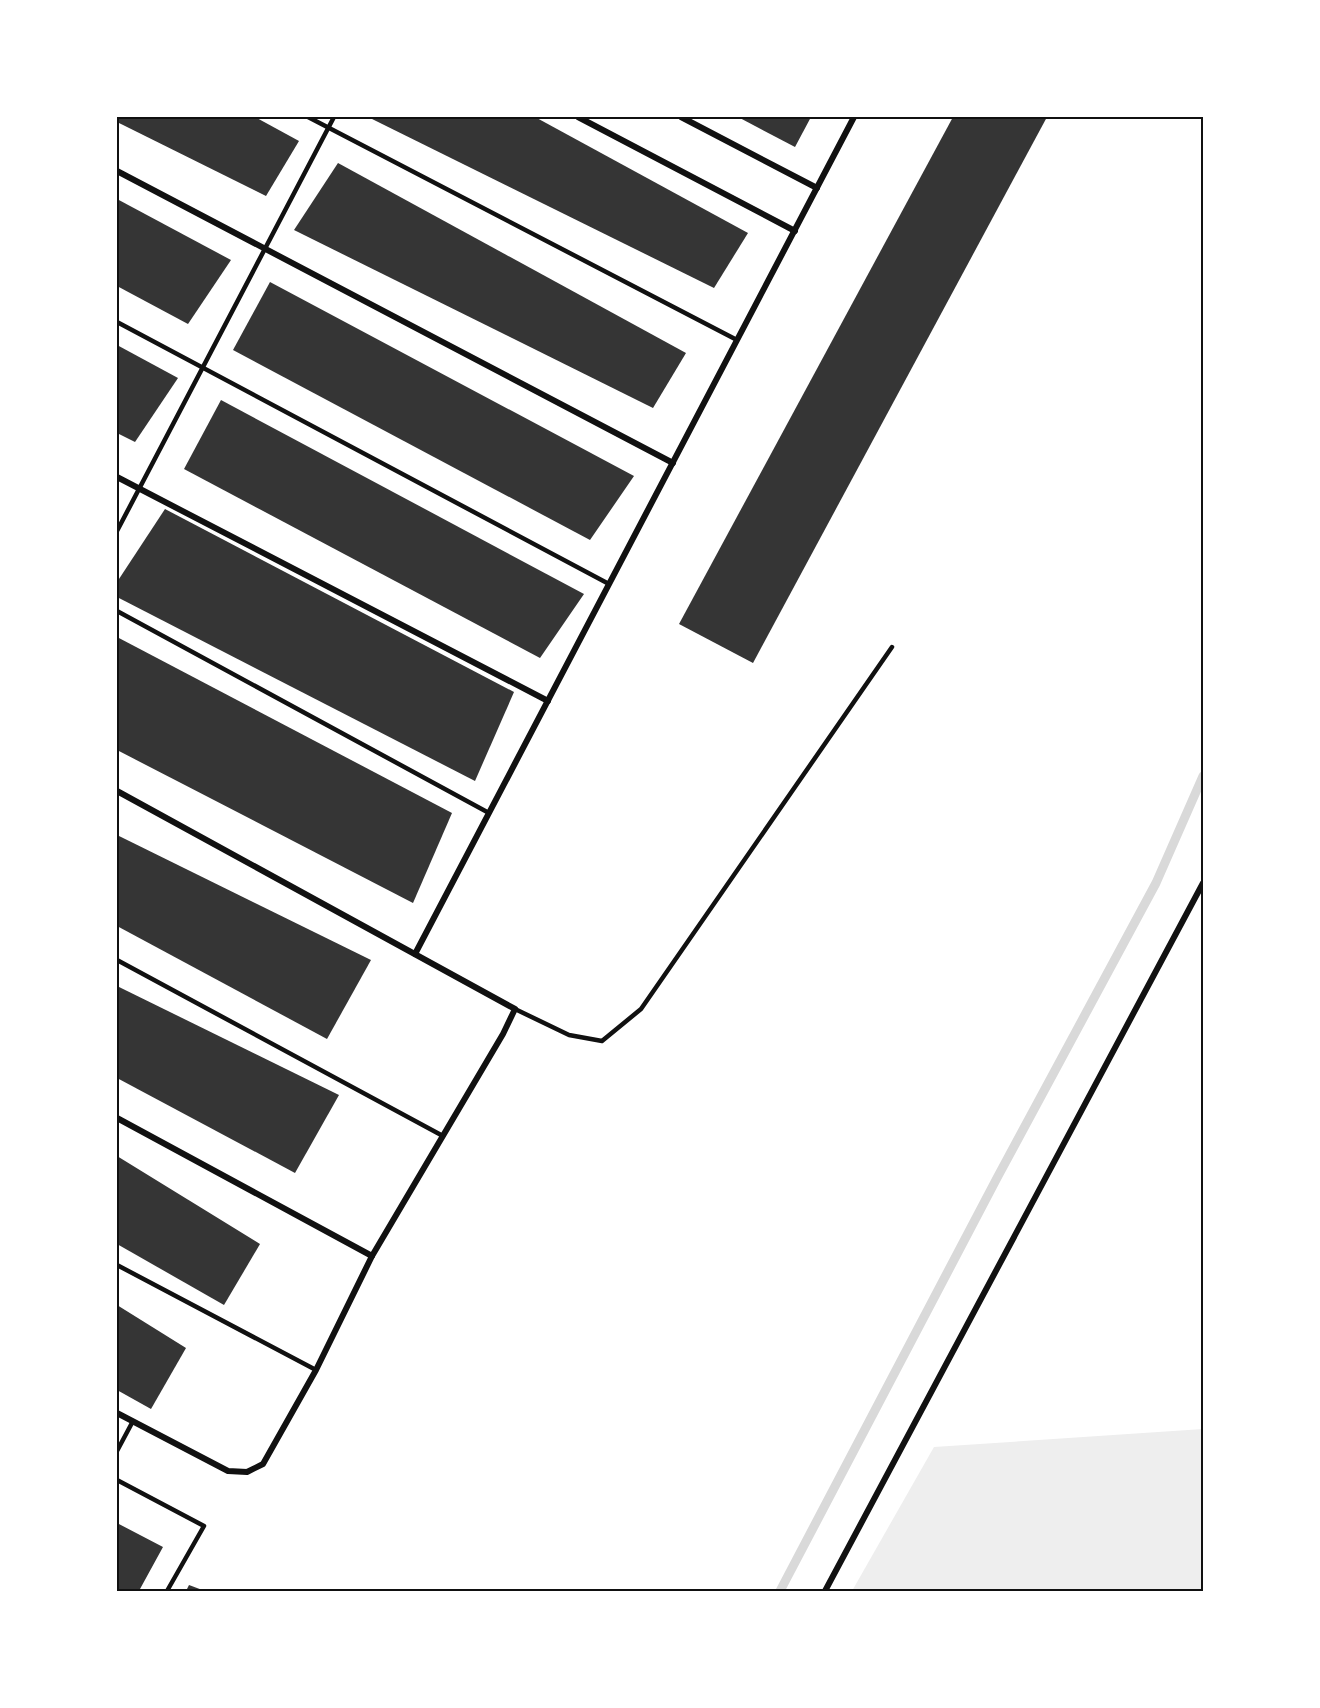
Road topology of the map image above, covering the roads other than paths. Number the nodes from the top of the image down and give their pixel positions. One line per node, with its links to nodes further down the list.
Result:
1 (308, 117): 6 (lane)
2 (334, 117): 6 (lane)
3 (578, 117): 9 (street)
4 (681, 117): 8 (street)
5 (854, 117): 8 (street)
6 (329, 128): 10 (lane); 12 (lane)
7 (117, 171): 10 (street)
8 (817, 188): 9 (street)
9 (795, 231): 12 (street)
10 (265, 249): 13 (lane); 14 (street)
11 (117, 322): 13 (lane)
12 (737, 340): 14 (street)
13 (203, 368): 16 (lane); 18 (lane)
14 (673, 463): 18 (street)
15 (117, 477): 16 (street)
16 (139, 489): 17 (lane); 21 (street)
17 (117, 531)
18 (609, 584): 21 (street)
19 (117, 611): 23 (lane)
20 (892, 647): 27 (lane)
21 (548, 700): 23 (street)
22 (117, 791): 25 (street)
23 (489, 813): 25 (street)
24 (1203, 883): 38 (street)
25 (415, 954): 27 (street)
26 (117, 960): 29 (lane)
27 (515, 1009): 29 (street)
28 (117, 1118): 30 (street)
29 (443, 1136): 30 (street)
30 (372, 1256): 32 (street)
31 (117, 1265): 32 (lane)
32 (316, 1370): 34 (street)
33 (117, 1413): 34 (street)
34 (133, 1421): 35 (lane)
35 (117, 1451)
36 (117, 1480): 37 (lane)
37 (167, 1591)
38 (825, 1591)

